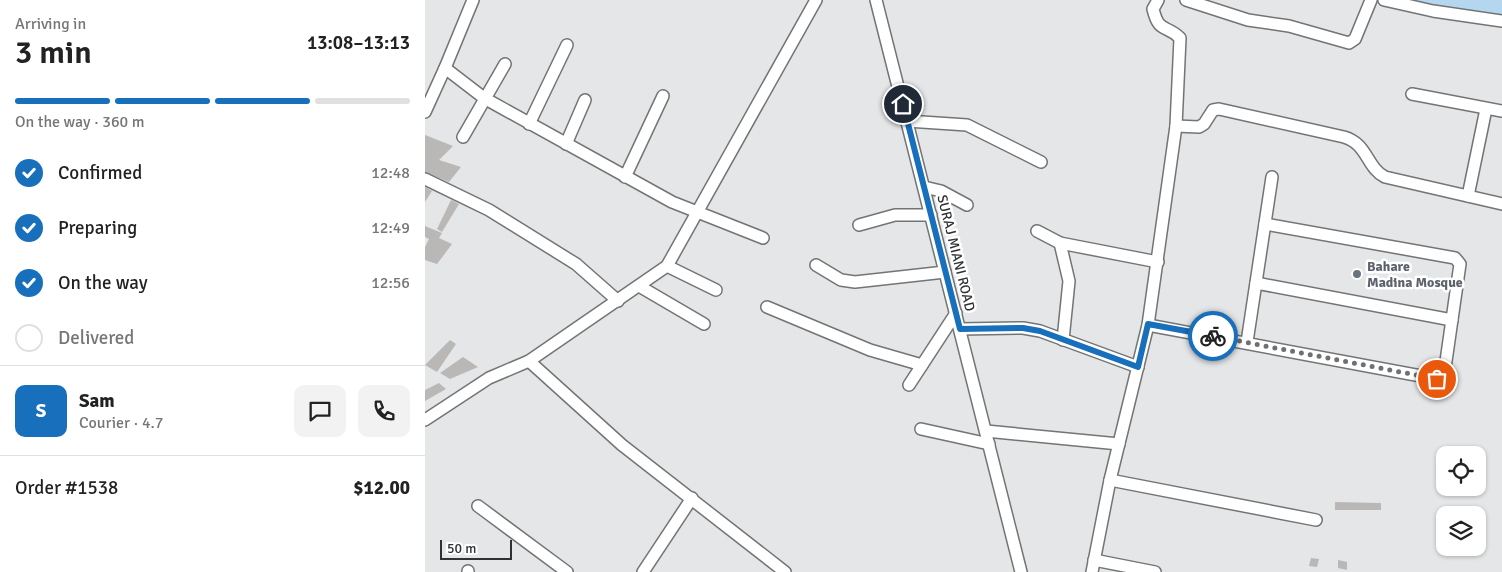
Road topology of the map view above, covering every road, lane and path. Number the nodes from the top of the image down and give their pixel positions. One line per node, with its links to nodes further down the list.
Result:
1 (473, 0): 11 (street)
2 (816, 0): 33 (street)
3 (876, 0): 20 (street, SURAJ MIANI ROAD)
4 (1158, 0): 22 (street)
5 (1186, 0): 6 (street)
6 (1371, 0)
7 (1384, 0): 8 (street)
8 (1502, 21)
9 (567, 45): 21 (street)
10 (505, 64): 15 (street)
11 (445, 68): 12 (street); 15 (street)
12 (430, 87): 19 (street)
13 (1412, 94): 17 (street)
14 (663, 96): 26 (street)
15 (484, 98): 21 (street); 23 (street)
16 (585, 100): 24 (street)
17 (1486, 109): 18 (street); 30 (street)
18 (1502, 111)
19 (425, 112)
20 (907, 121): 25 (street); 29 (street, SURAJ MIANI ROAD)
21 (529, 124): 24 (street)
22 (1176, 126): 30 (street); 40 (street)
23 (463, 137)
24 (566, 144): 26 (street)
25 (1041, 162)
26 (625, 177): 33 (street)
27 (1272, 177): 35 (street)
28 (425, 179): 47 (street)
29 (924, 187): 32 (street); 34 (street, SURAJ MIANI ROAD)
30 (1468, 196): 31 (street)
31 (1502, 204)
32 (967, 205)
33 (698, 213): 38 (street); 42 (street)
34 (931, 215): 36 (street); 43 (street, SURAJ MIANI ROAD)
35 (1265, 224): 44 (street); 50 (street)
36 (859, 225)
37 (1037, 231): 39 (street)
38 (763, 238)
39 (1060, 243): 40 (street); 54 (street)
40 (1158, 262): 52 (street)
41 (816, 265): 43 (street)
42 (667, 266): 45 (street); 46 (street)
43 (945, 272): 49 (street, SURAJ MIANI ROAD)
44 (1256, 283): 50 (street); 55 (street)
45 (639, 286): 47 (street); 51 (street)
46 (715, 290)
47 (618, 301): 56 (street)
48 (767, 307): 57 (street)
49 (956, 313): 53 (street, SURAJ MIANI ROAD); 57 (street)
50 (1452, 320): 55 (street)
51 (704, 324)
52 (1148, 324): 55 (street); 58 (street)
53 (960, 329): 54 (street); 62 (street, SURAJ MIANI ROAD)
54 (1063, 340): 58 (street)
55 (1247, 342)
56 (529, 361): 60 (street); 66 (street)
57 (922, 365): 59 (street)
58 (1138, 367): 64 (street)
59 (909, 385)
60 (425, 420)
61 (921, 429): 63 (street)
62 (986, 431): 63 (street, SURAJ MIANI ROAD); 64 (street)
63 (989, 444): 73 (street, SURAJ MIANI ROAD)
64 (1119, 444): 65 (street)
65 (1110, 480): 68 (street); 69 (street)
66 (692, 498): 70 (street); 72 (street)
67 (478, 506): 71 (street)
68 (1316, 520)
69 (1094, 560): 74 (street); 75 (street)
70 (778, 570)
71 (567, 572)
72 (643, 572)
73 (1021, 572)
74 (1092, 572)
75 (1155, 572)

